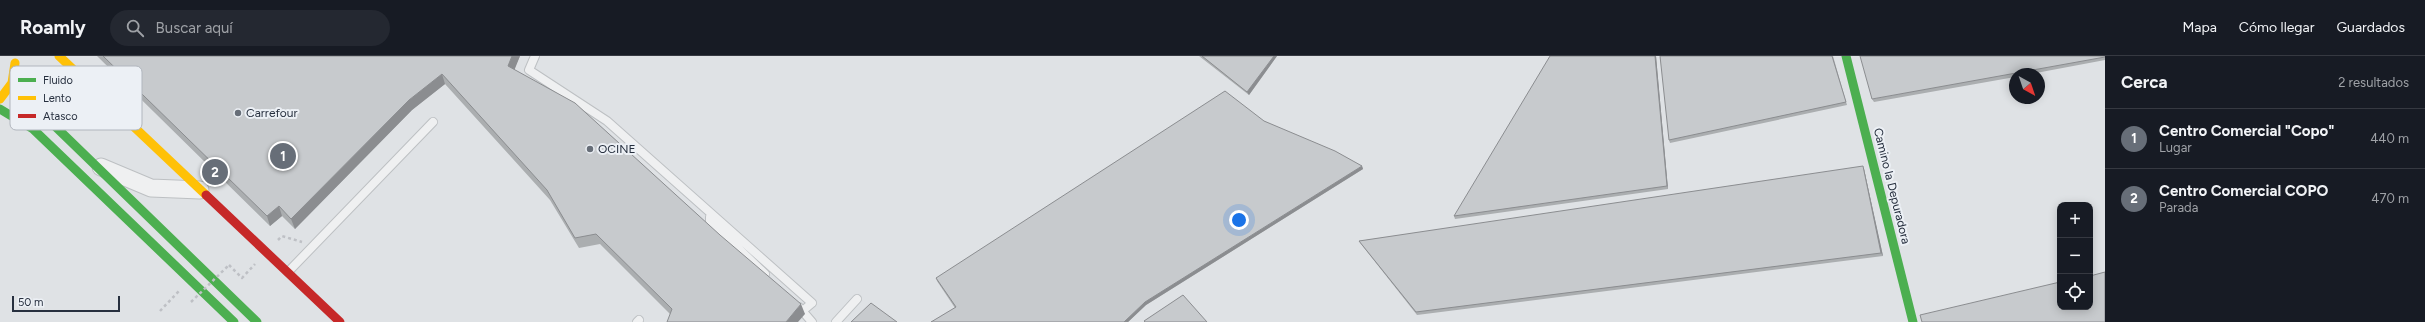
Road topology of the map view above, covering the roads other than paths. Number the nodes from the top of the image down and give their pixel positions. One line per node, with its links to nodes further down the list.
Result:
1 (14, 56): 5 (street)
2 (59, 56): 6 (street)
3 (535, 56): 17 (lane)
4 (1846, 56): 28 (street, Camino la Depuradora)
5 (19, 63)
6 (70, 66)
7 (10, 85): 8 (street)
8 (0, 99)
9 (0, 109): 10 (street)
10 (10, 115)
11 (433, 122): 18 (lane)
12 (34, 130): 23 (street)
13 (59, 130): 15 (street)
14 (137, 130): 16 (street)
15 (95, 165): 16 (street); 24 (street)
16 (200, 190): 18 (street)
17 (710, 214): 19 (lane); 22 (lane)
18 (287, 272): 25 (street)
19 (773, 282)
20 (790, 298): 26 (lane)
21 (858, 299): 27 (lane)
22 (806, 308)
23 (234, 322)
24 (257, 322)
25 (340, 322)
26 (812, 322)
27 (836, 322)
28 (1913, 322)

